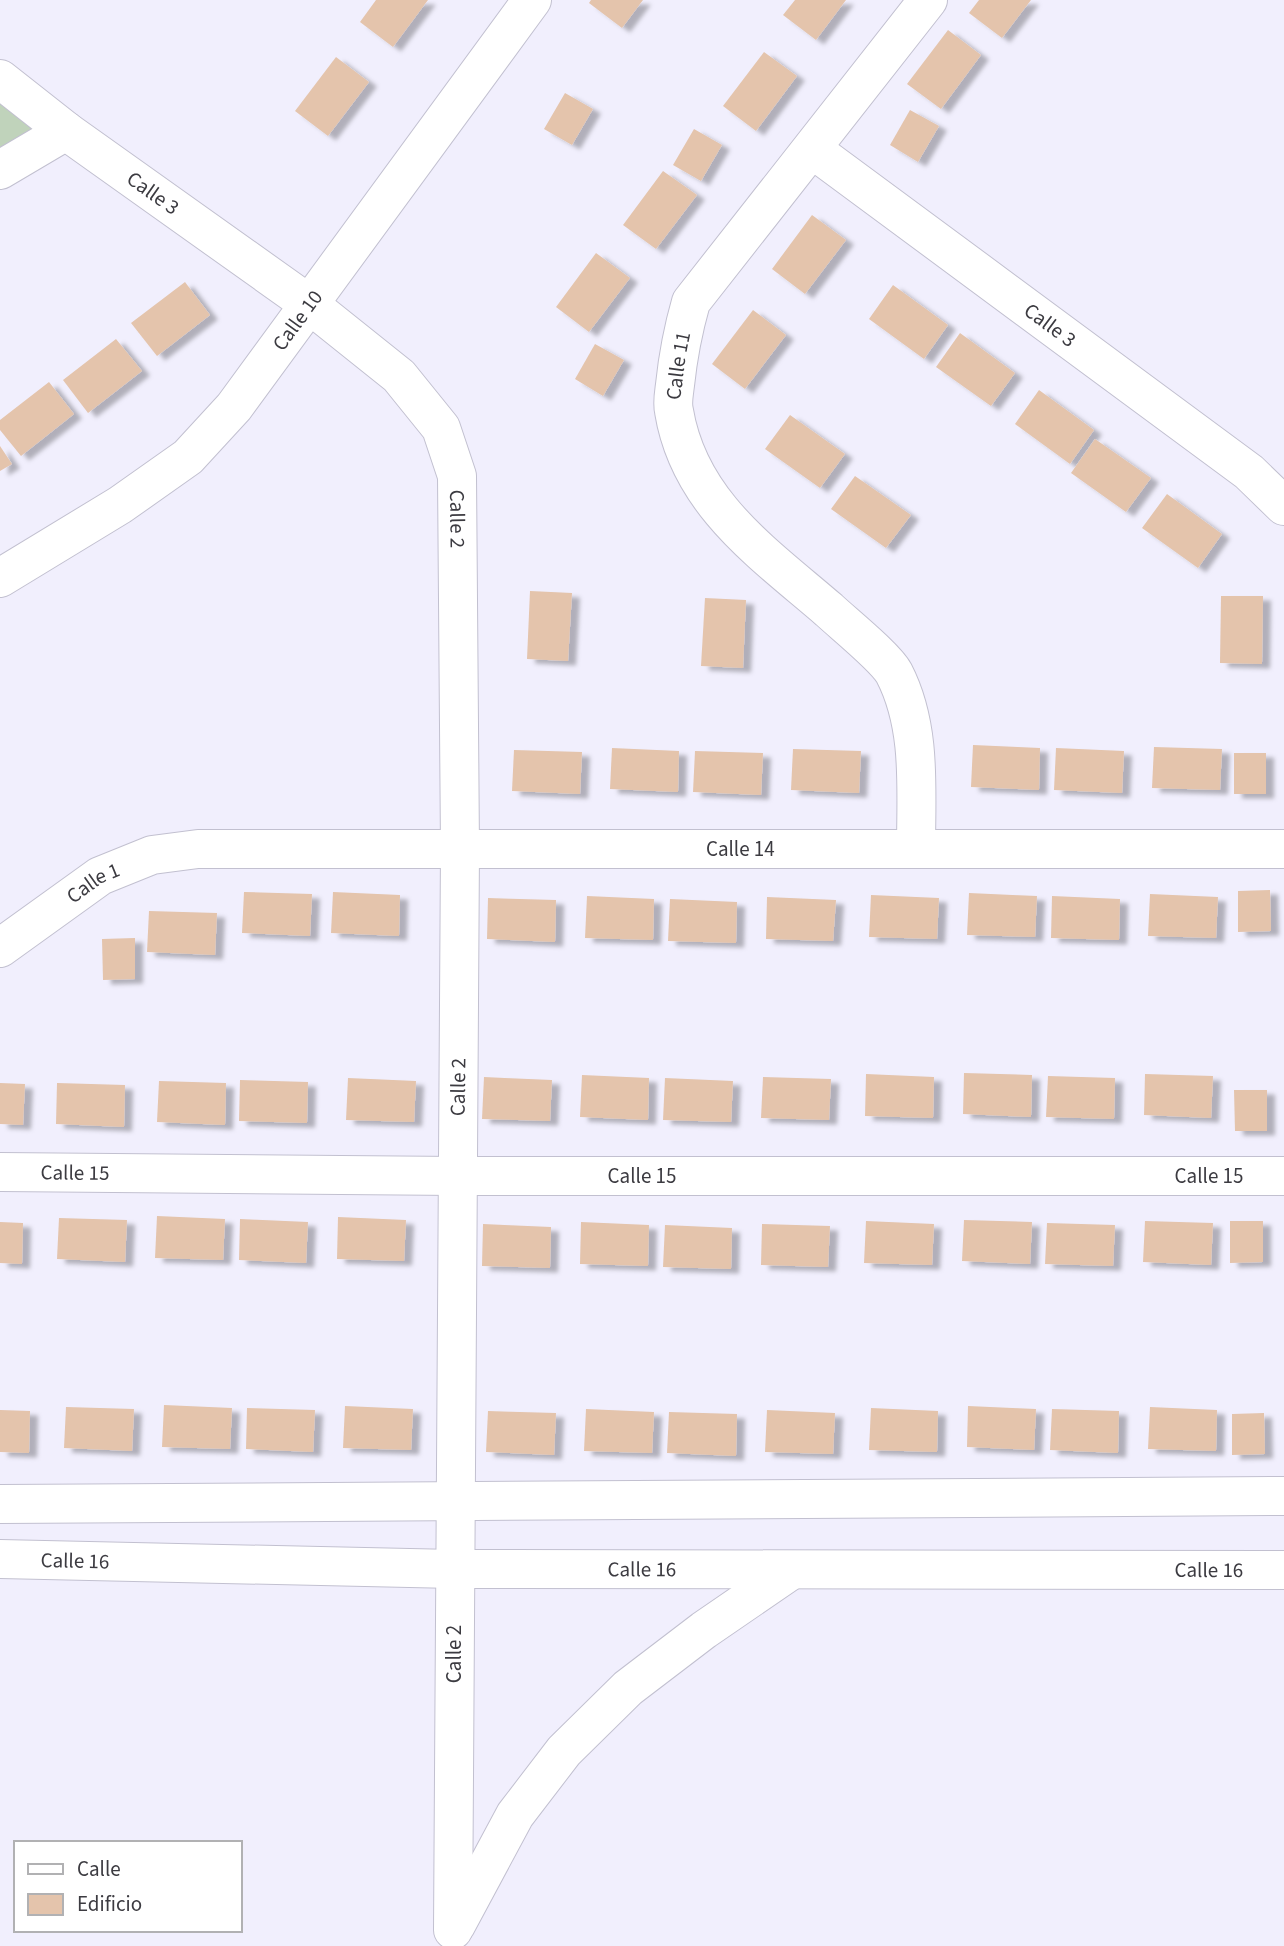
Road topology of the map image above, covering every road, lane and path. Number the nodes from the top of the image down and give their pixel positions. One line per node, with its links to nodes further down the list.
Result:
1 (532, 0): 7 (street, Calle 10)
2 (928, 0): 5 (street, Calle 11)
3 (0, 79): 4 (street, Calle 3)
4 (66, 131): 6 (street); 7 (street, Calle 3)
5 (812, 149): 8 (street, Calle 3); 12 (street, Calle 11)
6 (0, 170)
7 (309, 304): 9 (street, Calle 10); 11 (street, Calle 2)
8 (1284, 506)
9 (0, 578)
10 (198, 849): 11 (street, Calle 14); 14 (street, Calle 1)
11 (460, 849): 12 (street, Calle 14); 16 (street, Calle 2)
12 (916, 849): 13 (street, Calle 14)
13 (1284, 849)
14 (0, 948)
15 (0, 1172): 16 (street, Calle 15)
16 (457, 1176): 17 (street, Calle 15); 19 (street, Calle 2)
17 (1284, 1176)
18 (1284, 1496): 19 (street)
19 (456, 1502): 20 (street); 22 (street, Calle 2)
20 (0, 1504)
21 (0, 1559): 22 (street, Calle 16)
22 (454, 1569): 24 (street, Calle 16); 25 (street, Calle 2)
23 (1284, 1570): 24 (street, Calle 16)
24 (790, 1571): 25 (street, Calle 2)
25 (451, 1938)

